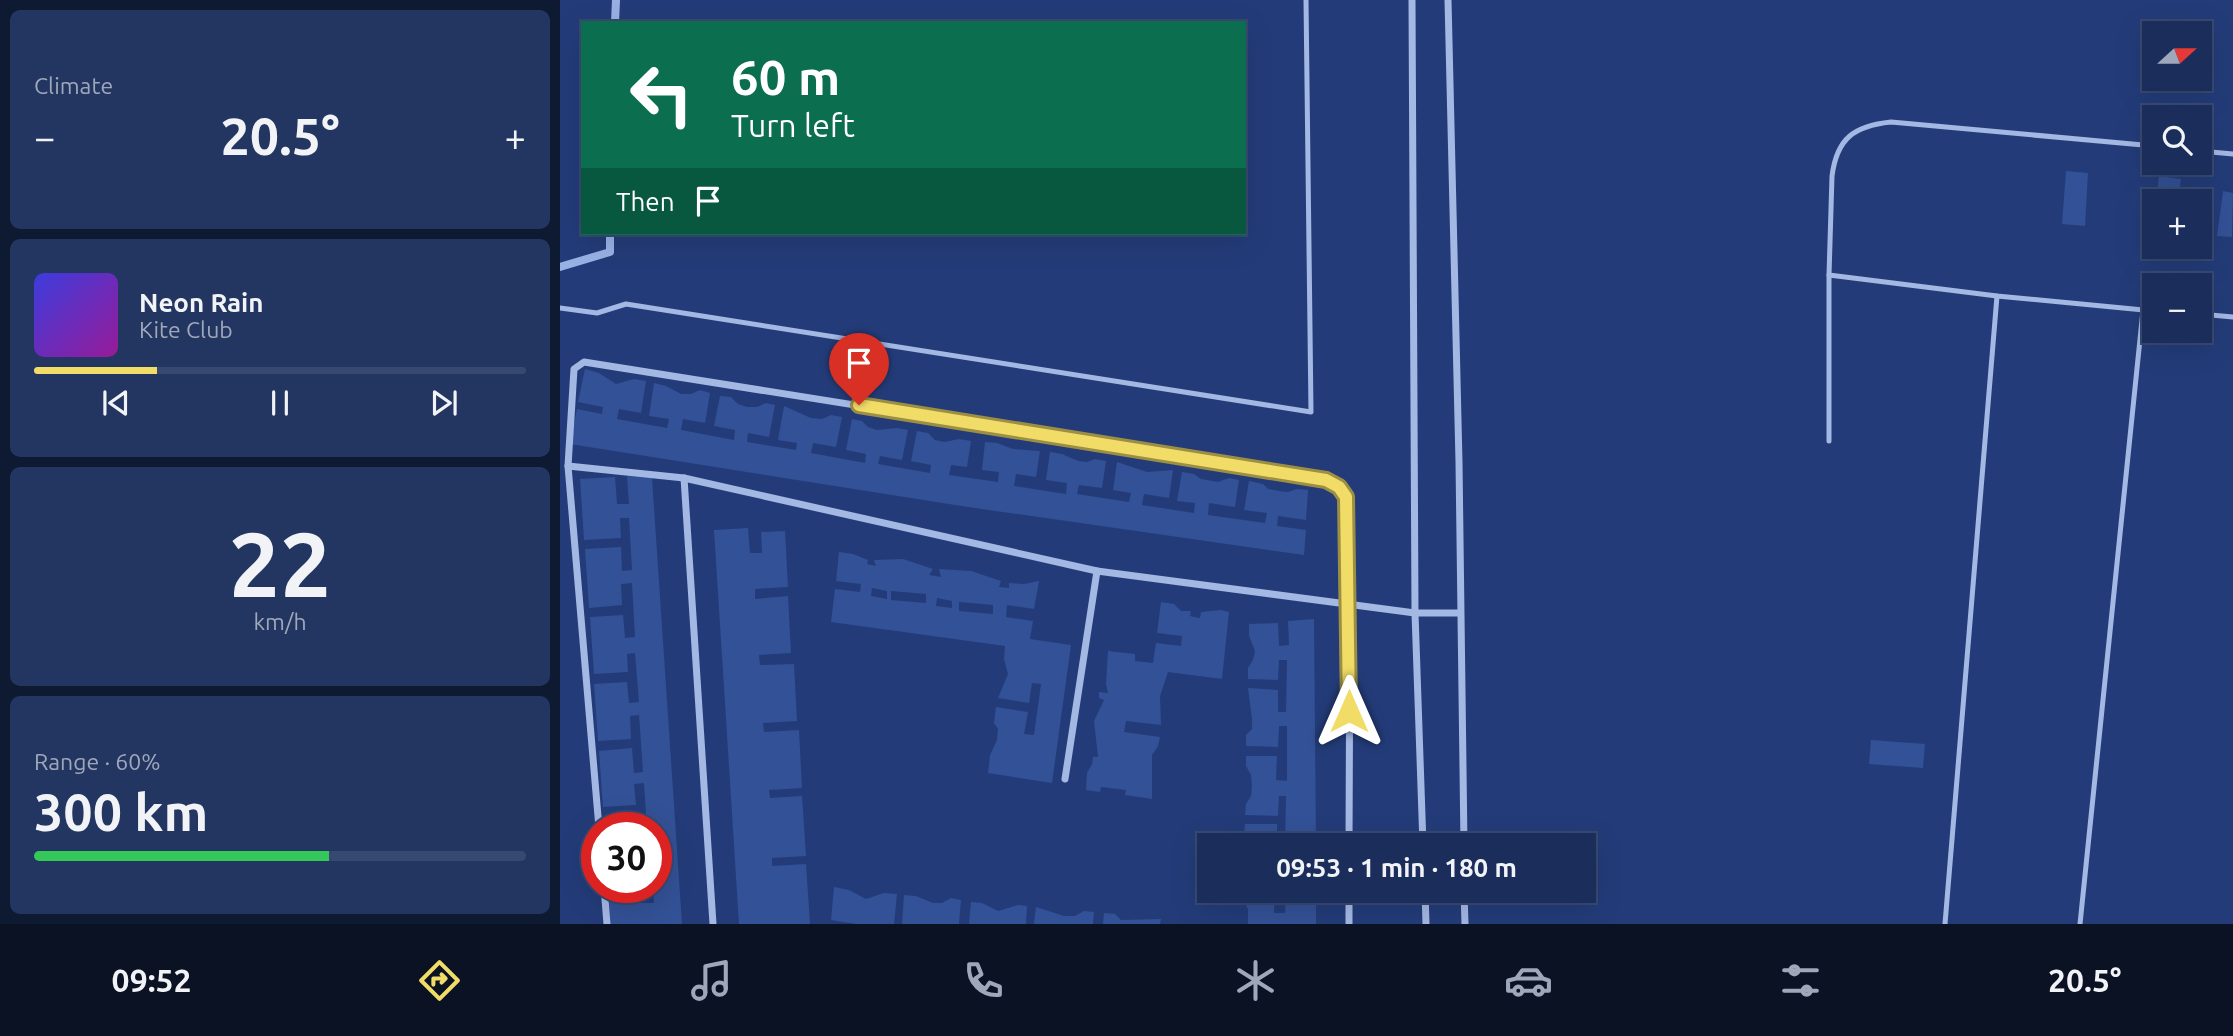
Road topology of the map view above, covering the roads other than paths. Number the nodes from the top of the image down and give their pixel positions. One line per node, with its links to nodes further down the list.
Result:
1 (1306, 0): 9 (lane)
2 (1412, 0): 19 (street)
3 (1448, 0): 20 (street)
4 (2142, 145): 7 (lane)
5 (2212, 151): 6 (lane)
6 (2233, 154)
7 (1829, 275): 8 (lane); 14 (lane)
8 (1997, 296): 10 (lane); 35 (lane)
9 (560, 308)
10 (2142, 310)
11 (2212, 315): 12 (lane)
12 (2233, 317)
13 (2142, 320): 36 (lane)
14 (1829, 441)
15 (568, 466): 16 (street); 18 (street); 22 (street)
16 (684, 478): 17 (street); 31 (street)
17 (1097, 571): 18 (street); 21 (street)
18 (1349, 603): 19 (street); 23 (street)
19 (1415, 613): 20 (street); 24 (street)
20 (1460, 613): 25 (street)
21 (1065, 779)
22 (598, 812)
23 (1349, 833)
24 (1423, 833)
25 (1464, 833)
26 (605, 903): 30 (street)
27 (1349, 903): 32 (street)
28 (1425, 903): 33 (street)
29 (1464, 903): 34 (street)
30 (607, 924)
31 (713, 924)
32 (1349, 924)
33 (1426, 924)
34 (1465, 924)
35 (1945, 924)
36 (2080, 924)

